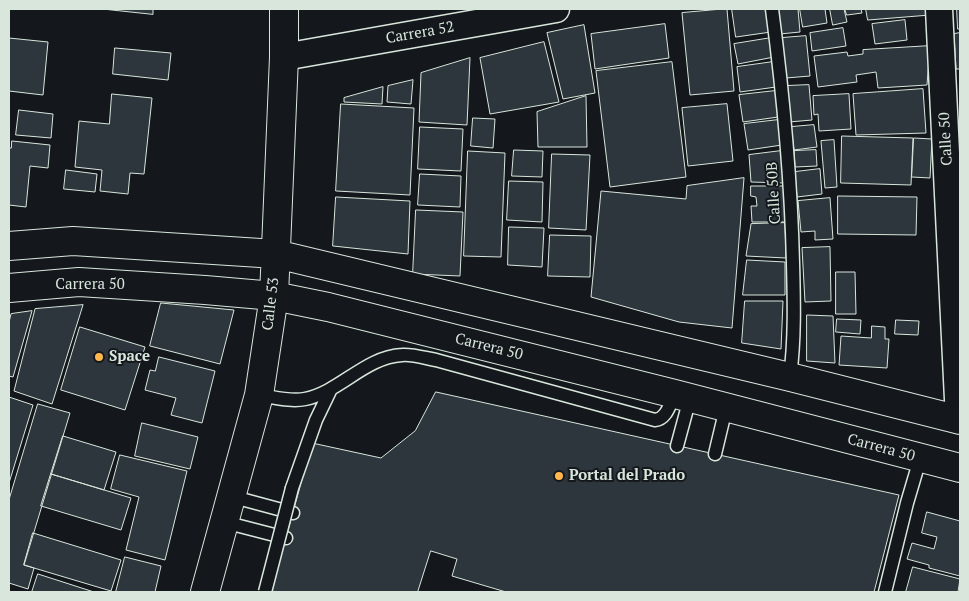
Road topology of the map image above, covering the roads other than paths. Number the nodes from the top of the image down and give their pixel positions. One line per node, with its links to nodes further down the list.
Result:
1 (284, 9): 5 (street, Calle 53)
2 (556, 9): 5 (street, Carrera 52)
3 (772, 9): 10 (lane, Calle 50B)
4 (939, 9): 15 (street, Calle 50)
5 (284, 57): 7 (street, Calle 53)
6 (9, 246): 7 (street)
7 (276, 254): 9 (street, Calle 53); 10 (street)
8 (9, 288): 9 (street, Carrera 50)
9 (274, 296): 12 (street, Calle 53); 13 (street, Carrera 50)
10 (790, 377): 15 (street)
11 (330, 391): 12 (lane); 13 (lane); 24 (lane, bridge)
12 (259, 395): 20 (street, Calle 53)
13 (683, 396): 14 (street, Carrera 50); 16 (lane)
14 (726, 408): 17 (lane); 18 (street, Carrera 50)
15 (960, 420)
16 (678, 446)
17 (715, 454)
18 (920, 459): 19 (street, Carrera 50); 25 (lane)
19 (960, 468)
20 (227, 509): 21 (lane); 22 (lane); 23 (street, Calle 53)
21 (293, 513)
22 (286, 538)
23 (204, 592)
24 (265, 592)
25 (886, 592)

